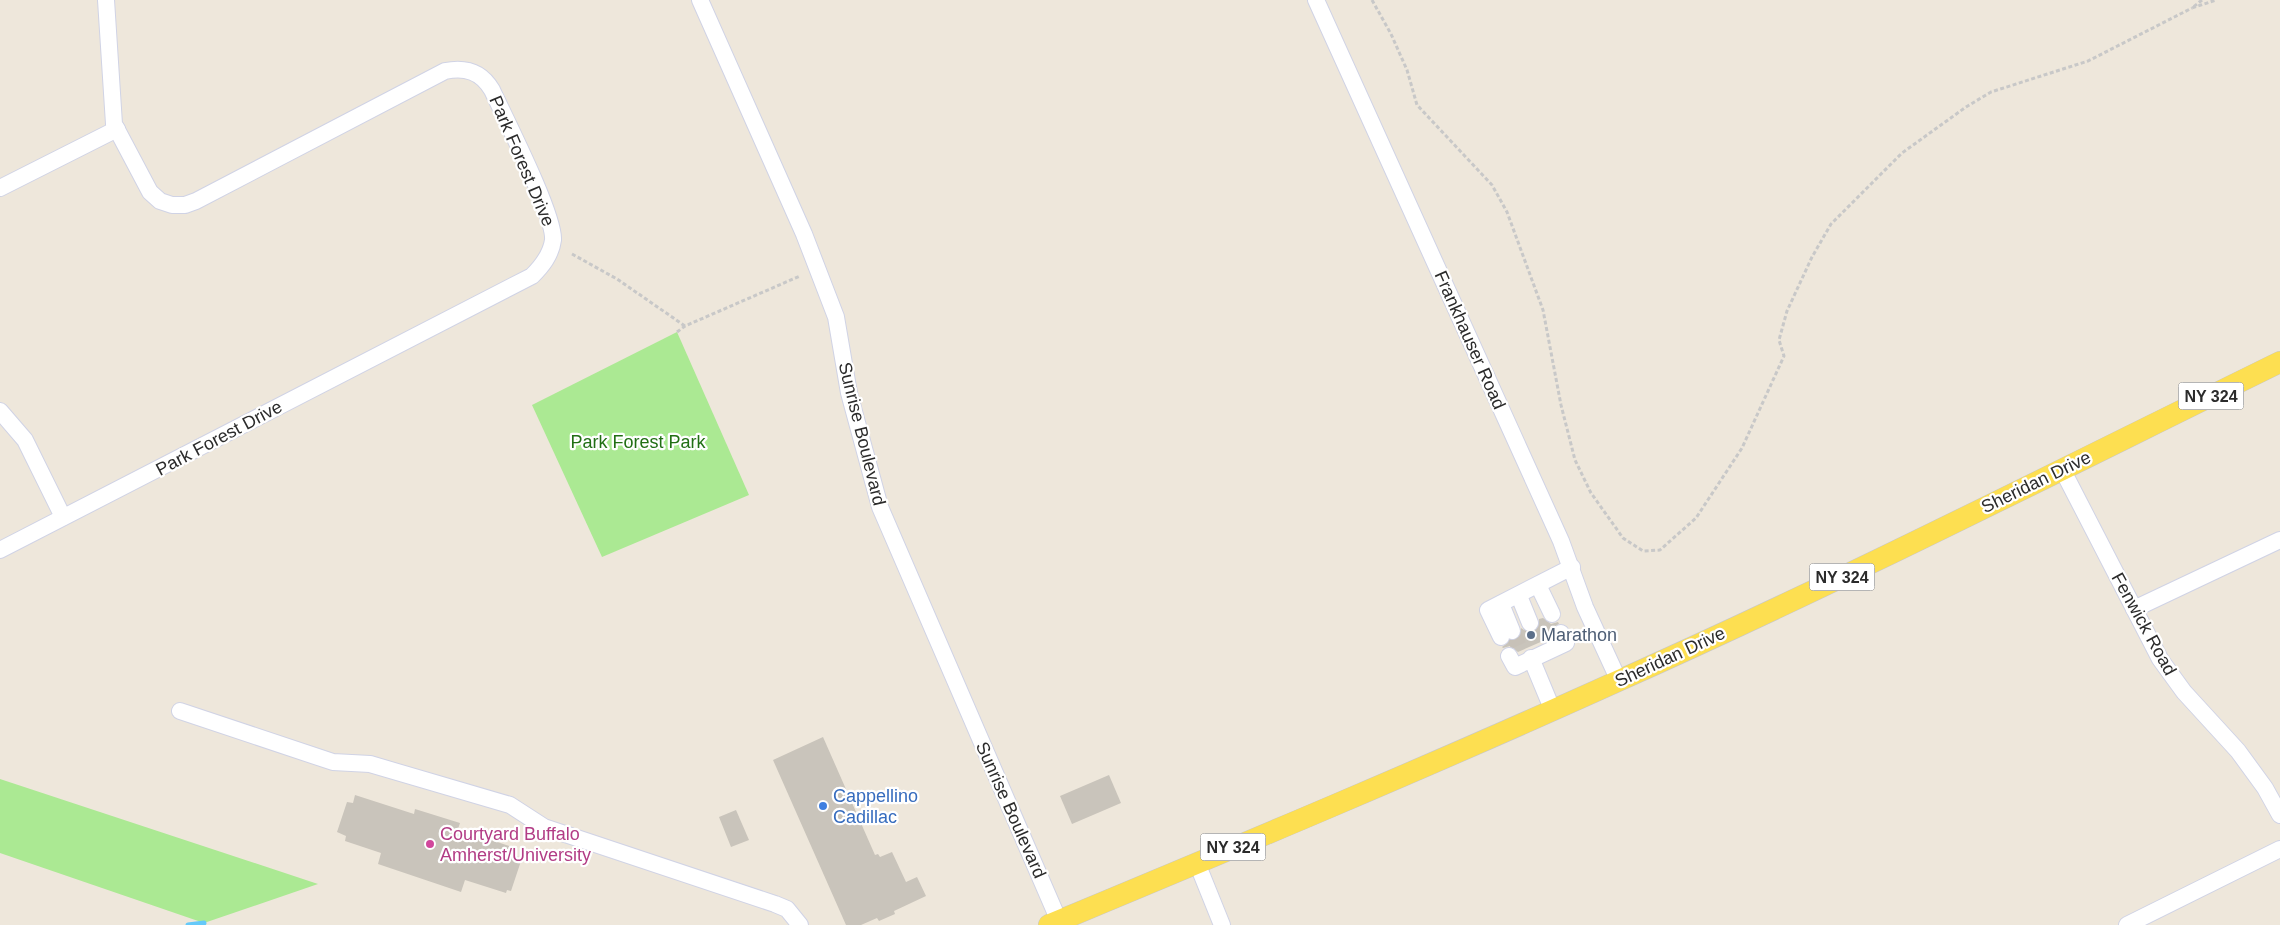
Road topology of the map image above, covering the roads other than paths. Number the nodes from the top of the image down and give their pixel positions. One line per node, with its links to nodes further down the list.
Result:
1 (106, 0): 4 (street, Park Forest Drive)
2 (700, 0): 26 (street, Sunrise Boulevard)
3 (1316, 0): 12 (street, Frankhauser Road)
4 (117, 128): 5 (street); 9 (street, Park Forest Drive)
5 (0, 188)
6 (2280, 362): 8 (main road, Sheridan Drive / NY 324)
7 (0, 411): 9 (street)
8 (2062, 469): 15 (street, Fenwick Road); 20 (main road, Sheridan Drive / NY 324)
9 (63, 518): 11 (street, Park Forest Drive)
10 (2280, 540): 15 (street)
11 (0, 550)
12 (1572, 567): 13 (street); 20 (street, Frankhauser Road)
13 (1538, 585): 14 (street); 16 (street)
14 (1519, 596): 17 (street); 19 (street)
15 (2134, 609): 23 (street, Fenwick Road)
16 (1552, 614)
17 (1530, 623)
18 (1561, 633): 21 (street)
19 (1506, 634)
20 (1619, 681): 21 (main road, Sheridan Drive / NY 324)
21 (1552, 711): 25 (main road, Sheridan Drive / NY 324)
22 (180, 712): 27 (street)
23 (2280, 815)
24 (2280, 849): 29 (street)
25 (1197, 863): 26 (main road, Sheridan Drive / NY 324); 28 (street)
26 (1054, 923)
27 (800, 925)
28 (1222, 925)
29 (2127, 925)

